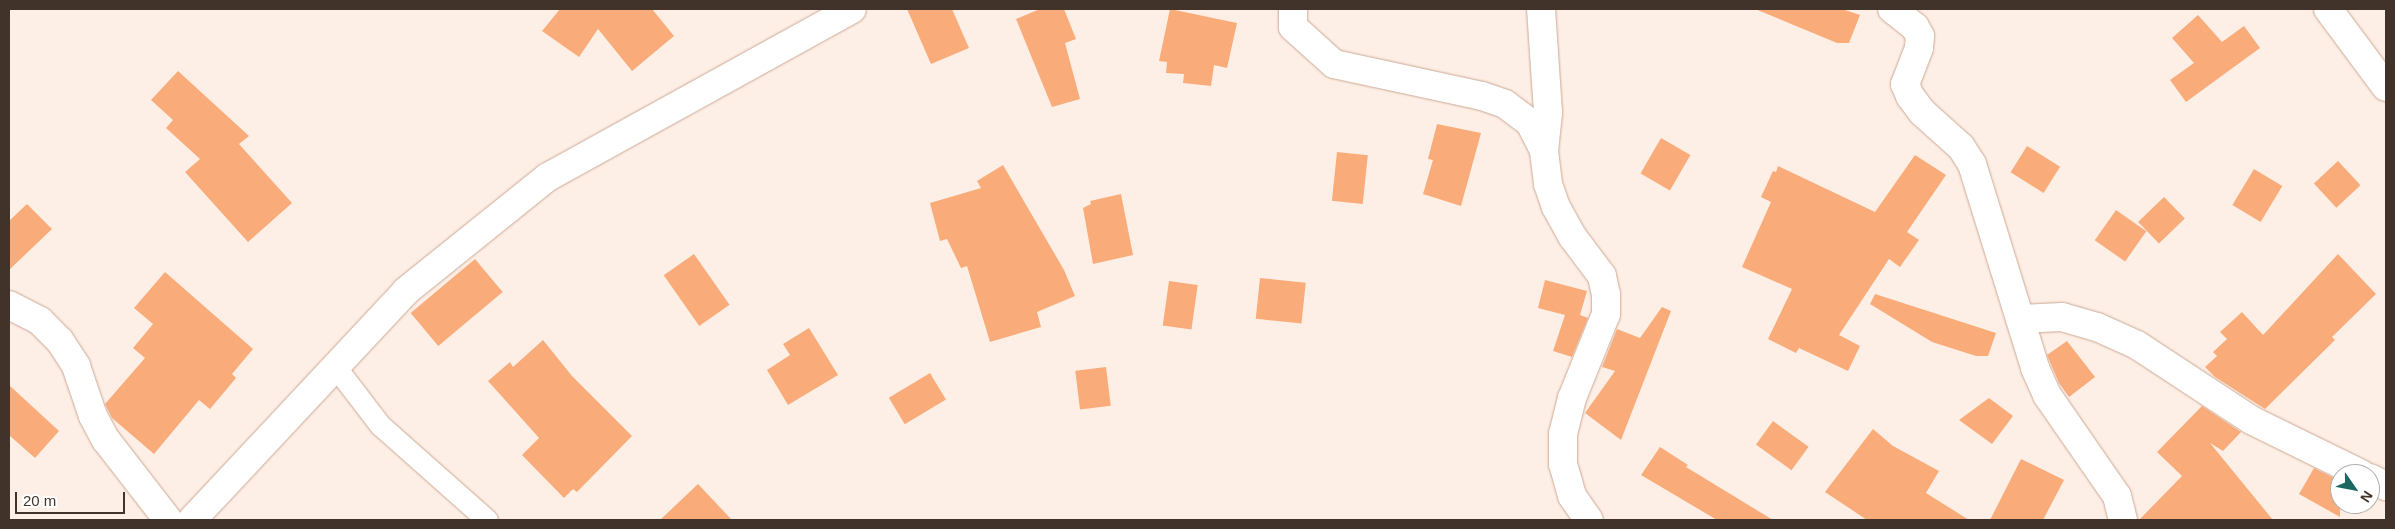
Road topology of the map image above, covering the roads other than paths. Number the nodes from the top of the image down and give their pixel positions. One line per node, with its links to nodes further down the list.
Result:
1 (852, 9): 10 (street)
2 (1293, 9): 7 (street)
3 (1541, 9): 7 (street)
4 (1892, 9): 9 (street)
5 (2328, 9): 6 (street)
6 (2386, 87)
7 (1544, 151): 15 (street)
8 (9, 306): 12 (street)
9 (2020, 319): 11 (street); 16 (street)
10 (334, 365): 13 (street); 14 (lane)
11 (2341, 464)
12 (168, 520)
13 (192, 520)
14 (487, 520)
15 (1589, 520)
16 (2123, 520)

